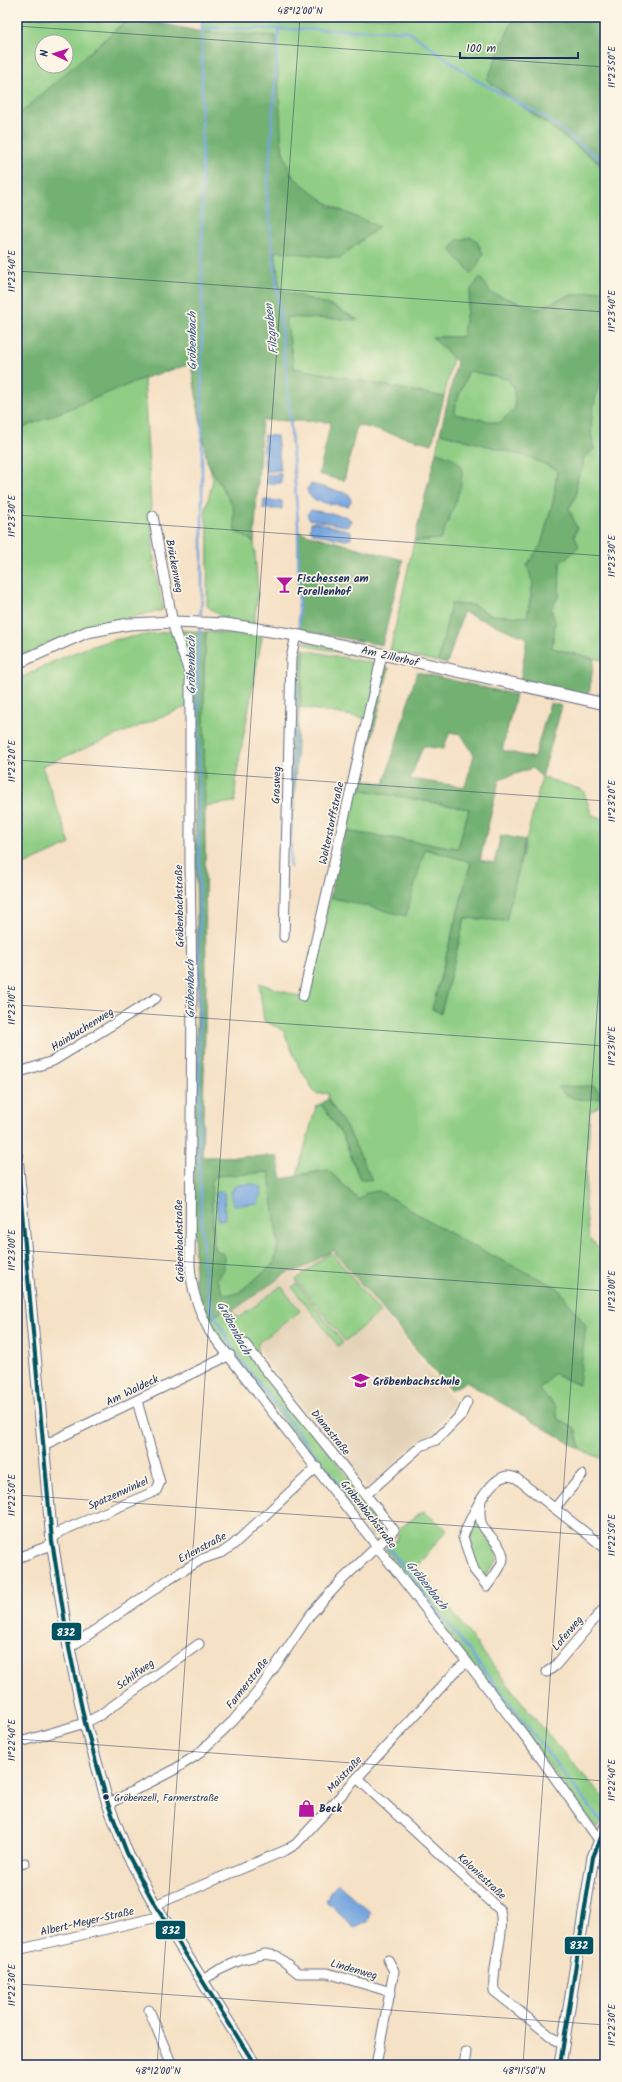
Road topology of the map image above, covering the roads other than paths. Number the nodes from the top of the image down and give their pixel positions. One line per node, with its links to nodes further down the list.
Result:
1 (153, 516): 2 (street, Brückenweg)
2 (174, 622): 3 (street, Am Zillerhof); 5 (street, Am Zillerhof); 14 (street, Gröbenbachstraße)
3 (296, 634): 4 (street, Am Zillerhof); 7 (street, Grasweg)
4 (382, 655): 6 (street, Am Zillerhof); 8 (street, Wolterstorffstraße)
5 (17, 663)
6 (605, 704)
7 (284, 936)
8 (303, 996)
9 (156, 998): 10 (street, Hainbuchenweg)
10 (17, 1073)
11 (17, 1157): 12 (street)
12 (19, 1197): 17 (street)
13 (245, 1344): 20 (street, Dianastraße)
14 (230, 1355): 15 (street, Am Waldeck); 18 (street, Gröbenbachstraße)
15 (137, 1401): 17 (street, Am Waldeck); 24 (street, Spatzenwinkel)
16 (467, 1402): 20 (street)
17 (44, 1445): 24 (street)
18 (317, 1467): 23 (street, Gröbenbachstraße); 29 (street, Erlenstraße)
19 (582, 1475): 22 (street)
20 (366, 1495): 23 (street, Dianastraße)
21 (481, 1500): 21 (street); 22 (street)
22 (555, 1508): 25 (street)
23 (384, 1540): 30 (street, Gröbenbachstraße); 35 (street, Farmerstraße)
24 (52, 1541): 26 (street, Spatzenwinkel); 29 (street)
25 (605, 1548)
26 (17, 1558)
27 (605, 1607): 31 (street, Loferweg)
28 (199, 1644): 32 (street, Schilfweg)
29 (69, 1648): 32 (street)
30 (467, 1662): 34 (street, Maistraße); 36 (street, Gröbenbachstraße)
31 (546, 1672)
32 (85, 1723): 33 (street, Schilfweg); 35 (street)
33 (17, 1743)
34 (357, 1778): 37 (street, Maistraße); 44 (street, Koloniestraße)
35 (108, 1804): 37 (street)
36 (603, 1836): 44 (street)
37 (155, 1905): 38 (street)
38 (162, 1916): 39 (street, Albert-Meyer-Straße); 41 (street)
39 (17, 1950)
40 (388, 1960): 42 (street)
41 (203, 1980): 42 (street, Lindenweg); 47 (street)
42 (391, 1992): 48 (street)
43 (149, 2010): 46 (street)
44 (564, 2043): 50 (street)
45 (466, 2052): 49 (street)
46 (172, 2065)
47 (255, 2065)
48 (376, 2065)
49 (464, 2065)
50 (560, 2065)

